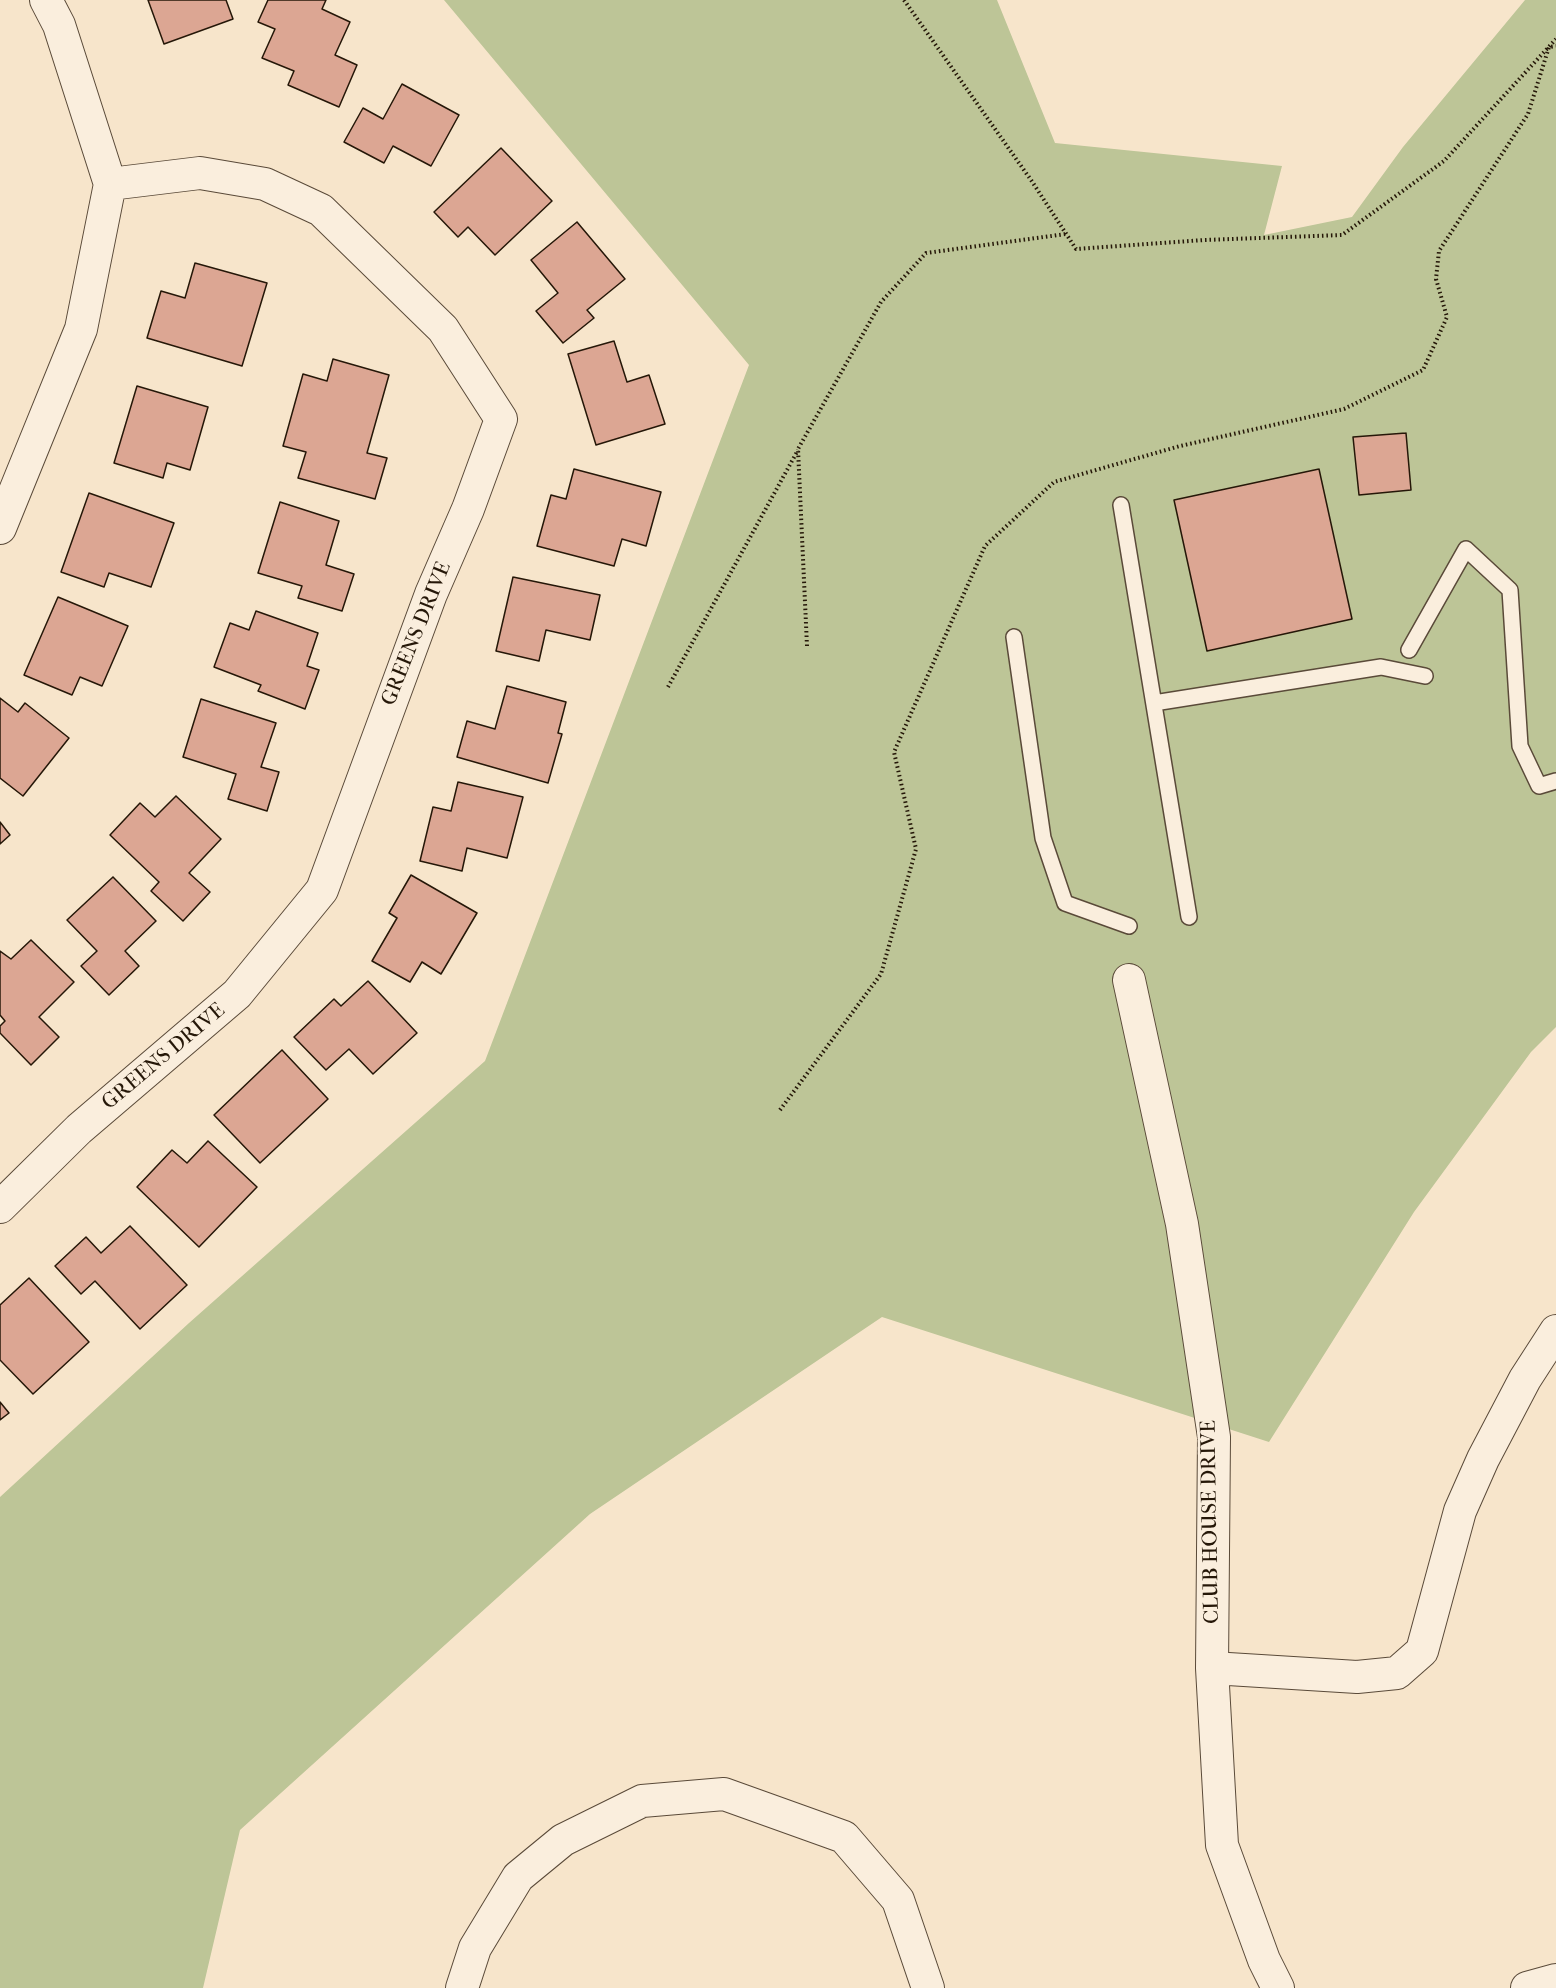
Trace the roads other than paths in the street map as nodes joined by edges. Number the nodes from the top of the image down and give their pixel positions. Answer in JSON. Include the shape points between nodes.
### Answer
{"nodes":[{"id":1,"x":45,"y":0,"type":"edge"},
{"id":2,"x":110,"y":184,"type":"junction"},
{"id":3,"x":1121,"y":505,"type":"dead end"},
{"id":4,"x":0,"y":528,"type":"edge"},
{"id":5,"x":1014,"y":637,"type":"dead end"},
{"id":6,"x":1409,"y":650,"type":"dead end"},
{"id":7,"x":1425,"y":676,"type":"dead end"},
{"id":8,"x":1154,"y":703,"type":"junction"},
{"id":9,"x":1556,"y":780,"type":"edge"},
{"id":10,"x":1189,"y":917,"type":"dead end"},
{"id":11,"x":1129,"y":926,"type":"dead end"},
{"id":12,"x":1129,"y":980,"type":"dead end"},
{"id":13,"x":0,"y":1207,"type":"edge"},
{"id":14,"x":1556,"y":1331,"type":"edge"},
{"id":15,"x":1212,"y":1668,"type":"junction"},
{"id":16,"x":1556,"y":1980,"type":"edge"},
{"id":17,"x":462,"y":1988,"type":"edge"},
{"id":18,"x":928,"y":1988,"type":"edge"},
{"id":19,"x":1278,"y":1988,"type":"edge"},
{"id":20,"x":1527,"y":1988,"type":"edge"}],
"edges":[{"from":1,"to":2,"type":"street","via":[[60,25]]},
{"from":2,"to":4,"type":"street","via":[[81,329]]},
{"from":2,"to":13,"type":"street","name":"GREENS DRIVE","via":[[200,173],[265,184],[321,210],[443,328],[501,419],[422,616],[322,890],[237,994],[79,1129]]},
{"from":3,"to":8,"type":"lane"},
{"from":5,"to":11,"type":"lane","via":[[1044,838],[1065,903]]},
{"from":6,"to":9,"type":"lane","via":[[1466,549],[1510,590],[1520,746],[1539,786]]},
{"from":7,"to":8,"type":"lane","via":[[1382,667]]},
{"from":8,"to":10,"type":"lane"},
{"from":12,"to":15,"type":"street","name":"CLUB HOUSE DRIVE","via":[[1182,1224],[1214,1437]]},
{"from":14,"to":15,"type":"street","via":[[1525,1379],[1460,1512],[1422,1651],[1397,1673],[1357,1677]]},
{"from":15,"to":19,"type":"street","name":"CLUB HOUSE DRIVE","via":[[1222,1845]]},
{"from":16,"to":20,"type":"street"},
{"from":17,"to":18,"type":"street","via":[[475,1948],[518,1877],[563,1840],[642,1801],[724,1794],[844,1837],[898,1900]]}]}
